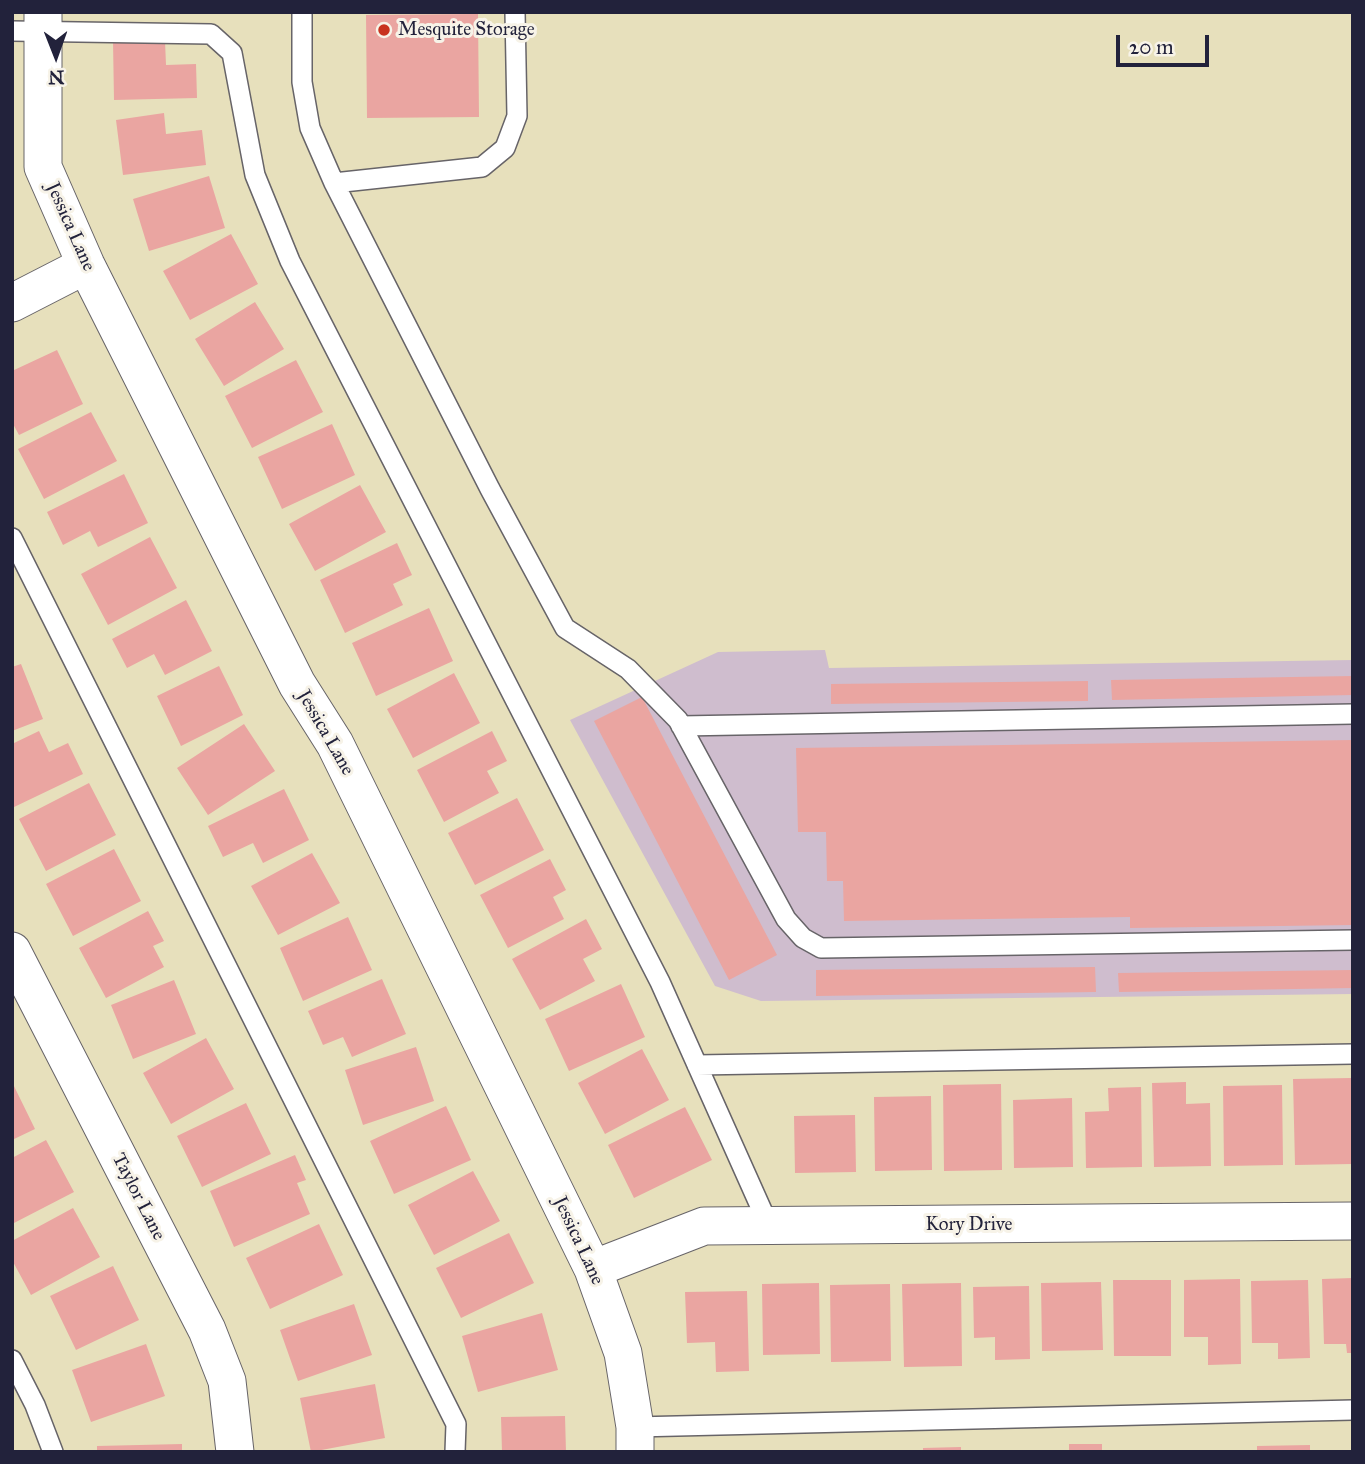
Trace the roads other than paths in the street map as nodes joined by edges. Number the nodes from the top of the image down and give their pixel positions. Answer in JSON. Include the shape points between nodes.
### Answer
{"nodes":[{"id":1,"x":302,"y":12,"type":"edge"},
{"id":2,"x":515,"y":12,"type":"edge"},
{"id":3,"x":33,"y":24,"type":"edge"},
{"id":4,"x":334,"y":183,"type":"junction"},
{"id":5,"x":86,"y":265,"type":"junction"},
{"id":6,"x":12,"y":303,"type":"edge"},
{"id":7,"x":12,"y":538,"type":"edge"},
{"id":8,"x":1353,"y":713,"type":"edge"},
{"id":9,"x":681,"y":726,"type":"junction"},
{"id":10,"x":1353,"y":940,"type":"edge"},
{"id":11,"x":12,"y":951,"type":"edge"},
{"id":12,"x":1353,"y":1054,"type":"edge"},
{"id":13,"x":697,"y":1065,"type":"junction"},
{"id":14,"x":1353,"y":1221,"type":"edge"},
{"id":15,"x":769,"y":1226,"type":"junction"},
{"id":16,"x":593,"y":1269,"type":"junction"},
{"id":17,"x":12,"y":1360,"type":"edge"},
{"id":18,"x":1353,"y":1410,"type":"edge"},
{"id":19,"x":635,"y":1439,"type":"edge"},
{"id":20,"x":53,"y":1452,"type":"edge"},
{"id":21,"x":235,"y":1452,"type":"edge"},
{"id":22,"x":455,"y":1452,"type":"edge"}],
"edges":[{"from":1,"to":4,"type":"lane","via":[[302,82],[310,128]]},
{"from":2,"to":4,"type":"lane","via":[[517,116],[513,134],[494,159],[482,167]]},
{"from":3,"to":5,"type":"street","name":"Jessica Lane","via":[[43,167]]},
{"from":3,"to":13,"type":"lane","via":[[211,34],[232,53],[255,175],[290,261],[660,982]]},
{"from":4,"to":9,"type":"lane","via":[[565,628],[628,669]]},
{"from":5,"to":6,"type":"street"},
{"from":5,"to":16,"type":"street","name":"Jessica Lane","via":[[297,684],[341,756]]},
{"from":7,"to":22,"type":"lane","via":[[456,1424]]},
{"from":8,"to":9,"type":"lane"},
{"from":9,"to":10,"type":"lane","via":[[786,919],[803,938],[821,948]]},
{"from":11,"to":21,"type":"street","name":"Taylor Lane","via":[[206,1330],[227,1381]]},
{"from":12,"to":13,"type":"lane"},
{"from":13,"to":15,"type":"lane"},
{"from":14,"to":15,"type":"street","name":"Kory Drive"},
{"from":15,"to":16,"type":"street","name":"Kory Drive","via":[[704,1226]]},
{"from":16,"to":19,"type":"street","name":"Jessica Lane","via":[[623,1353]]},
{"from":17,"to":20,"type":"lane"},
{"from":18,"to":19,"type":"lane"}]}
